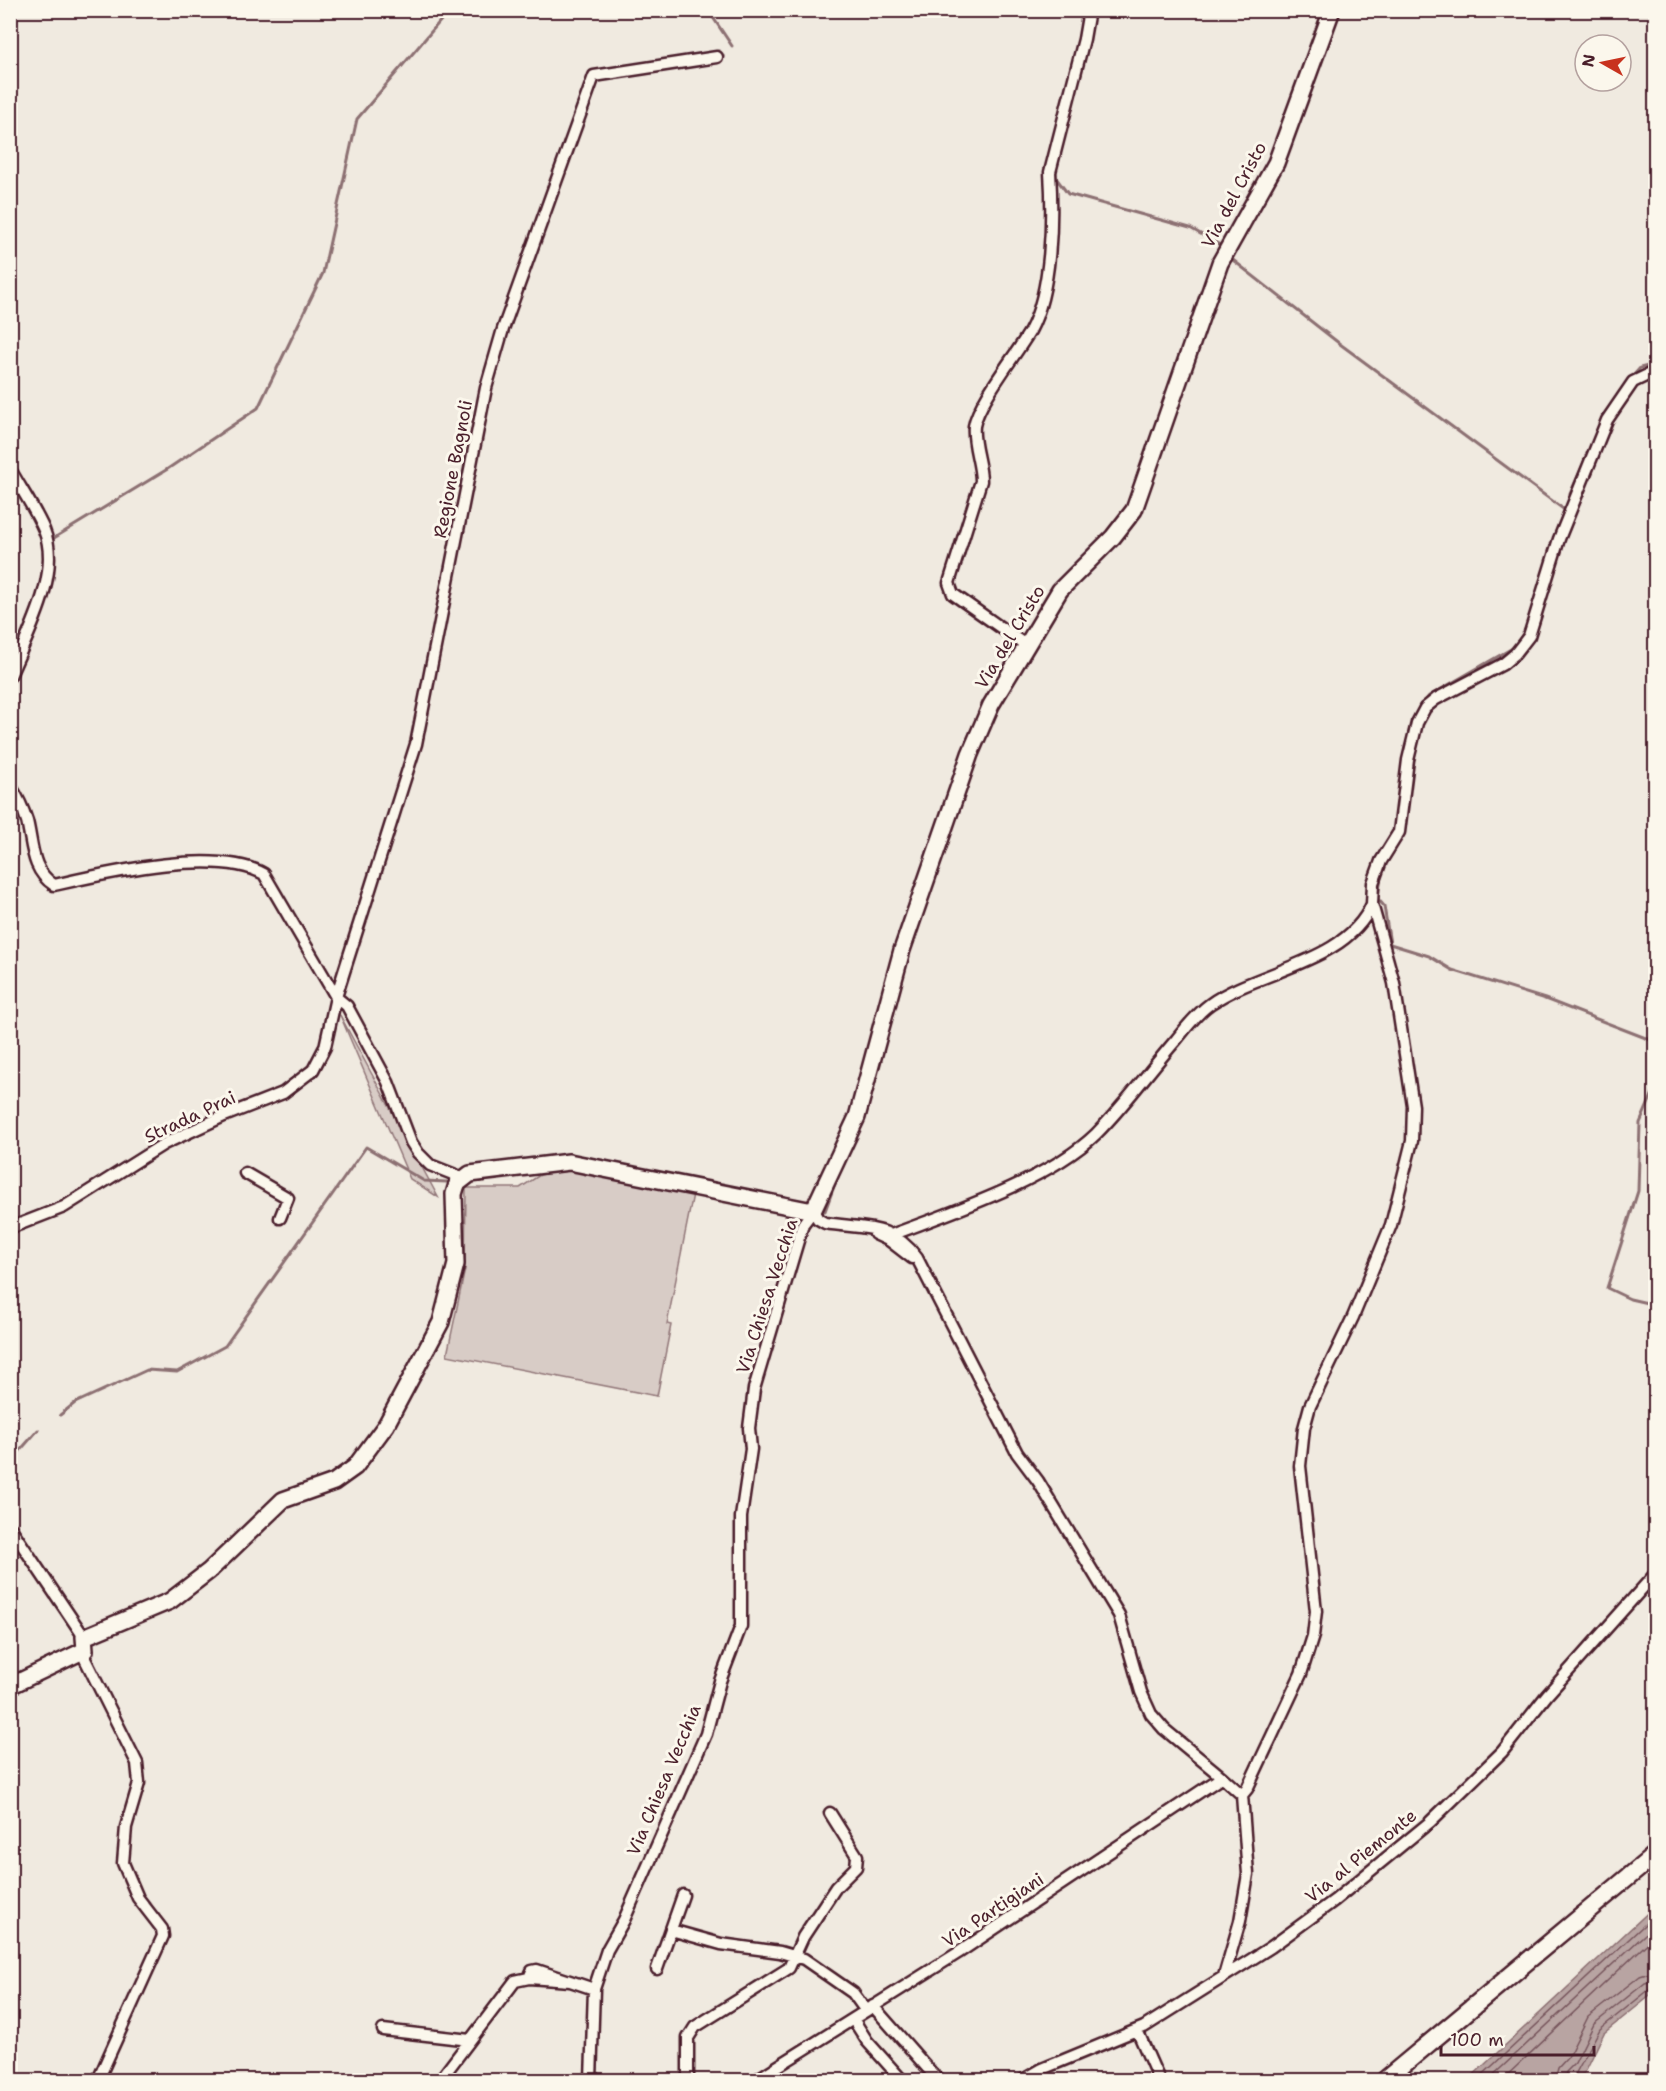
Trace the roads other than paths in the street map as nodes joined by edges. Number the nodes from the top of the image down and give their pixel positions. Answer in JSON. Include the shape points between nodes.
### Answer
{"nodes":[{"id":1,"x":1089,"y":10,"type":"edge"},
{"id":2,"x":1332,"y":10,"type":"edge"},
{"id":3,"x":717,"y":57,"type":"dead end"},
{"id":4,"x":1656,"y":371,"type":"edge"},
{"id":5,"x":10,"y":469,"type":"edge"},
{"id":6,"x":1028,"y":646,"type":"junction"},
{"id":7,"x":10,"y":676,"type":"edge"},
{"id":8,"x":10,"y":785,"type":"edge"},
{"id":9,"x":1372,"y":904,"type":"junction"},
{"id":10,"x":336,"y":996,"type":"junction"},
{"id":11,"x":245,"y":1173,"type":"dead end"},
{"id":12,"x":463,"y":1178,"type":"junction"},
{"id":13,"x":813,"y":1211,"type":"junction"},
{"id":14,"x":280,"y":1218,"type":"dead end"},
{"id":15,"x":10,"y":1228,"type":"edge"},
{"id":16,"x":856,"y":1228,"type":"junction"},
{"id":17,"x":894,"y":1234,"type":"junction"},
{"id":18,"x":922,"y":1269,"type":"junction"},
{"id":19,"x":10,"y":1527,"type":"edge"},
{"id":20,"x":1656,"y":1574,"type":"edge"},
{"id":21,"x":84,"y":1644,"type":"junction"},
{"id":22,"x":10,"y":1686,"type":"edge"},
{"id":23,"x":1222,"y":1777,"type":"junction"},
{"id":24,"x":1242,"y":1795,"type":"junction"},
{"id":25,"x":830,"y":1813,"type":"dead end"},
{"id":26,"x":1656,"y":1854,"type":"edge"},
{"id":27,"x":683,"y":1895,"type":"dead end"},
{"id":28,"x":671,"y":1930,"type":"junction"},
{"id":29,"x":796,"y":1956,"type":"junction"},
{"id":30,"x":657,"y":1969,"type":"dead end"},
{"id":31,"x":1224,"y":1976,"type":"junction"},
{"id":32,"x":594,"y":1989,"type":"junction"},
{"id":33,"x":869,"y":2008,"type":"junction"},
{"id":34,"x":853,"y":2019,"type":"junction"},
{"id":35,"x":383,"y":2030,"type":"dead end"},
{"id":36,"x":1137,"y":2030,"type":"junction"},
{"id":37,"x":470,"y":2040,"type":"junction"},
{"id":38,"x":98,"y":2080,"type":"edge"},
{"id":39,"x":440,"y":2080,"type":"edge"},
{"id":40,"x":591,"y":2080,"type":"edge"},
{"id":41,"x":688,"y":2080,"type":"edge"},
{"id":42,"x":756,"y":2080,"type":"edge"},
{"id":43,"x":902,"y":2080,"type":"edge"},
{"id":44,"x":938,"y":2080,"type":"edge"},
{"id":45,"x":1023,"y":2080,"type":"edge"},
{"id":46,"x":1159,"y":2080,"type":"edge"},
{"id":47,"x":1385,"y":2080,"type":"edge"}],
"edges":[{"from":1,"to":6,"type":"street","via":[[1050,172],[1050,224],[1041,304],[1031,328],[977,414],[974,428],[981,481],[948,583],[952,594]]},
{"from":2,"to":6,"type":"street","name":"Via del Cristo","via":[[1276,163],[1220,263],[1134,510],[1060,590]]},
{"from":3,"to":10,"type":"street","name":"Regione Bagnoli","via":[[594,76],[486,388],[416,744]]},
{"from":4,"to":9,"type":"street","via":[[1633,382],[1607,420],[1559,539],[1529,636],[1503,664],[1436,699],[1425,708],[1417,723],[1399,832],[1381,861],[1373,883]]},
{"from":5,"to":7,"type":"street","via":[[44,531],[50,557],[45,587]]},
{"from":6,"to":13,"type":"street","name":"Via del Cristo","via":[[991,705],[970,754],[902,950],[857,1117]]},
{"from":8,"to":10,"type":"street","via":[[26,818],[35,862],[44,878],[54,885],[139,866],[220,863],[249,865],[264,874]]},
{"from":9,"to":17,"type":"street","via":[[1365,920],[1329,948],[1236,990],[1199,1013],[1096,1134],[1064,1158],[1036,1175]]},
{"from":9,"to":24,"type":"street","via":[[1394,983],[1413,1106],[1412,1141],[1391,1225],[1310,1406],[1304,1428],[1300,1466],[1316,1611],[1313,1636],[1301,1674]]},
{"from":10,"to":12,"type":"street","via":[[347,1006],[388,1082],[418,1153],[430,1165]]},
{"from":10,"to":15,"type":"street","name":"Strada Prai","via":[[325,1047],[313,1070],[283,1093],[164,1144],[64,1207]]},
{"from":11,"to":14,"type":"street","via":[[288,1198]]},
{"from":12,"to":13,"type":"street","via":[[569,1162]]},
{"from":12,"to":21,"type":"street","via":[[454,1194],[456,1264],[441,1322],[386,1425],[362,1459],[334,1482],[283,1500],[209,1571],[170,1600]]},
{"from":13,"to":16,"type":"street","via":[[825,1222]]},
{"from":13,"to":32,"type":"street","name":"Via Chiesa Vecchia","via":[[803,1224],[754,1389],[749,1428],[751,1449],[741,1517],[741,1626],[705,1734],[624,1920],[607,1950]]},
{"from":16,"to":17,"type":"street"},
{"from":16,"to":18,"type":"street","via":[[890,1241]]},
{"from":17,"to":18,"type":"street","via":[[907,1244]]},
{"from":18,"to":23,"type":"street","via":[[1017,1452],[1115,1607],[1151,1714]]},
{"from":19,"to":21,"type":"street"},
{"from":20,"to":31,"type":"street","name":"Via al Piemonte","via":[[1547,1695],[1502,1752],[1431,1822],[1335,1900]]},
{"from":21,"to":22,"type":"street"},
{"from":21,"to":38,"type":"street","via":[[90,1668],[137,1763],[139,1783],[126,1827],[123,1863],[138,1898],[162,1929],[163,1936]]},
{"from":23,"to":24,"type":"street"},
{"from":23,"to":33,"type":"street","name":"Via Partigiani"},
{"from":24,"to":31,"type":"street","via":[[1248,1874]]},
{"from":25,"to":29,"type":"street","via":[[857,1856],[856,1867],[836,1887],[802,1937]]},
{"from":26,"to":47,"type":"main road"},
{"from":27,"to":28,"type":"street"},
{"from":28,"to":29,"type":"street","via":[[721,1944]]},
{"from":28,"to":30,"type":"street"},
{"from":29,"to":33,"type":"street","via":[[811,1962]]},
{"from":29,"to":41,"type":"street","via":[[789,1968],[695,2027],[688,2038]]},
{"from":31,"to":36,"type":"street","name":"Via al Piemonte"},
{"from":32,"to":37,"type":"street","via":[[570,1981],[519,1978]]},
{"from":32,"to":40,"type":"street","name":"Via Chiesa Vecchia"},
{"from":33,"to":34,"type":"street","name":"Via Partigiani"},
{"from":33,"to":44,"type":"street"},
{"from":34,"to":42,"type":"street","name":"Via Partigiani"},
{"from":34,"to":43,"type":"street"},
{"from":35,"to":37,"type":"street"},
{"from":36,"to":45,"type":"street","name":"Via al Piemonte"},
{"from":36,"to":46,"type":"street"},
{"from":37,"to":39,"type":"street"}]}
